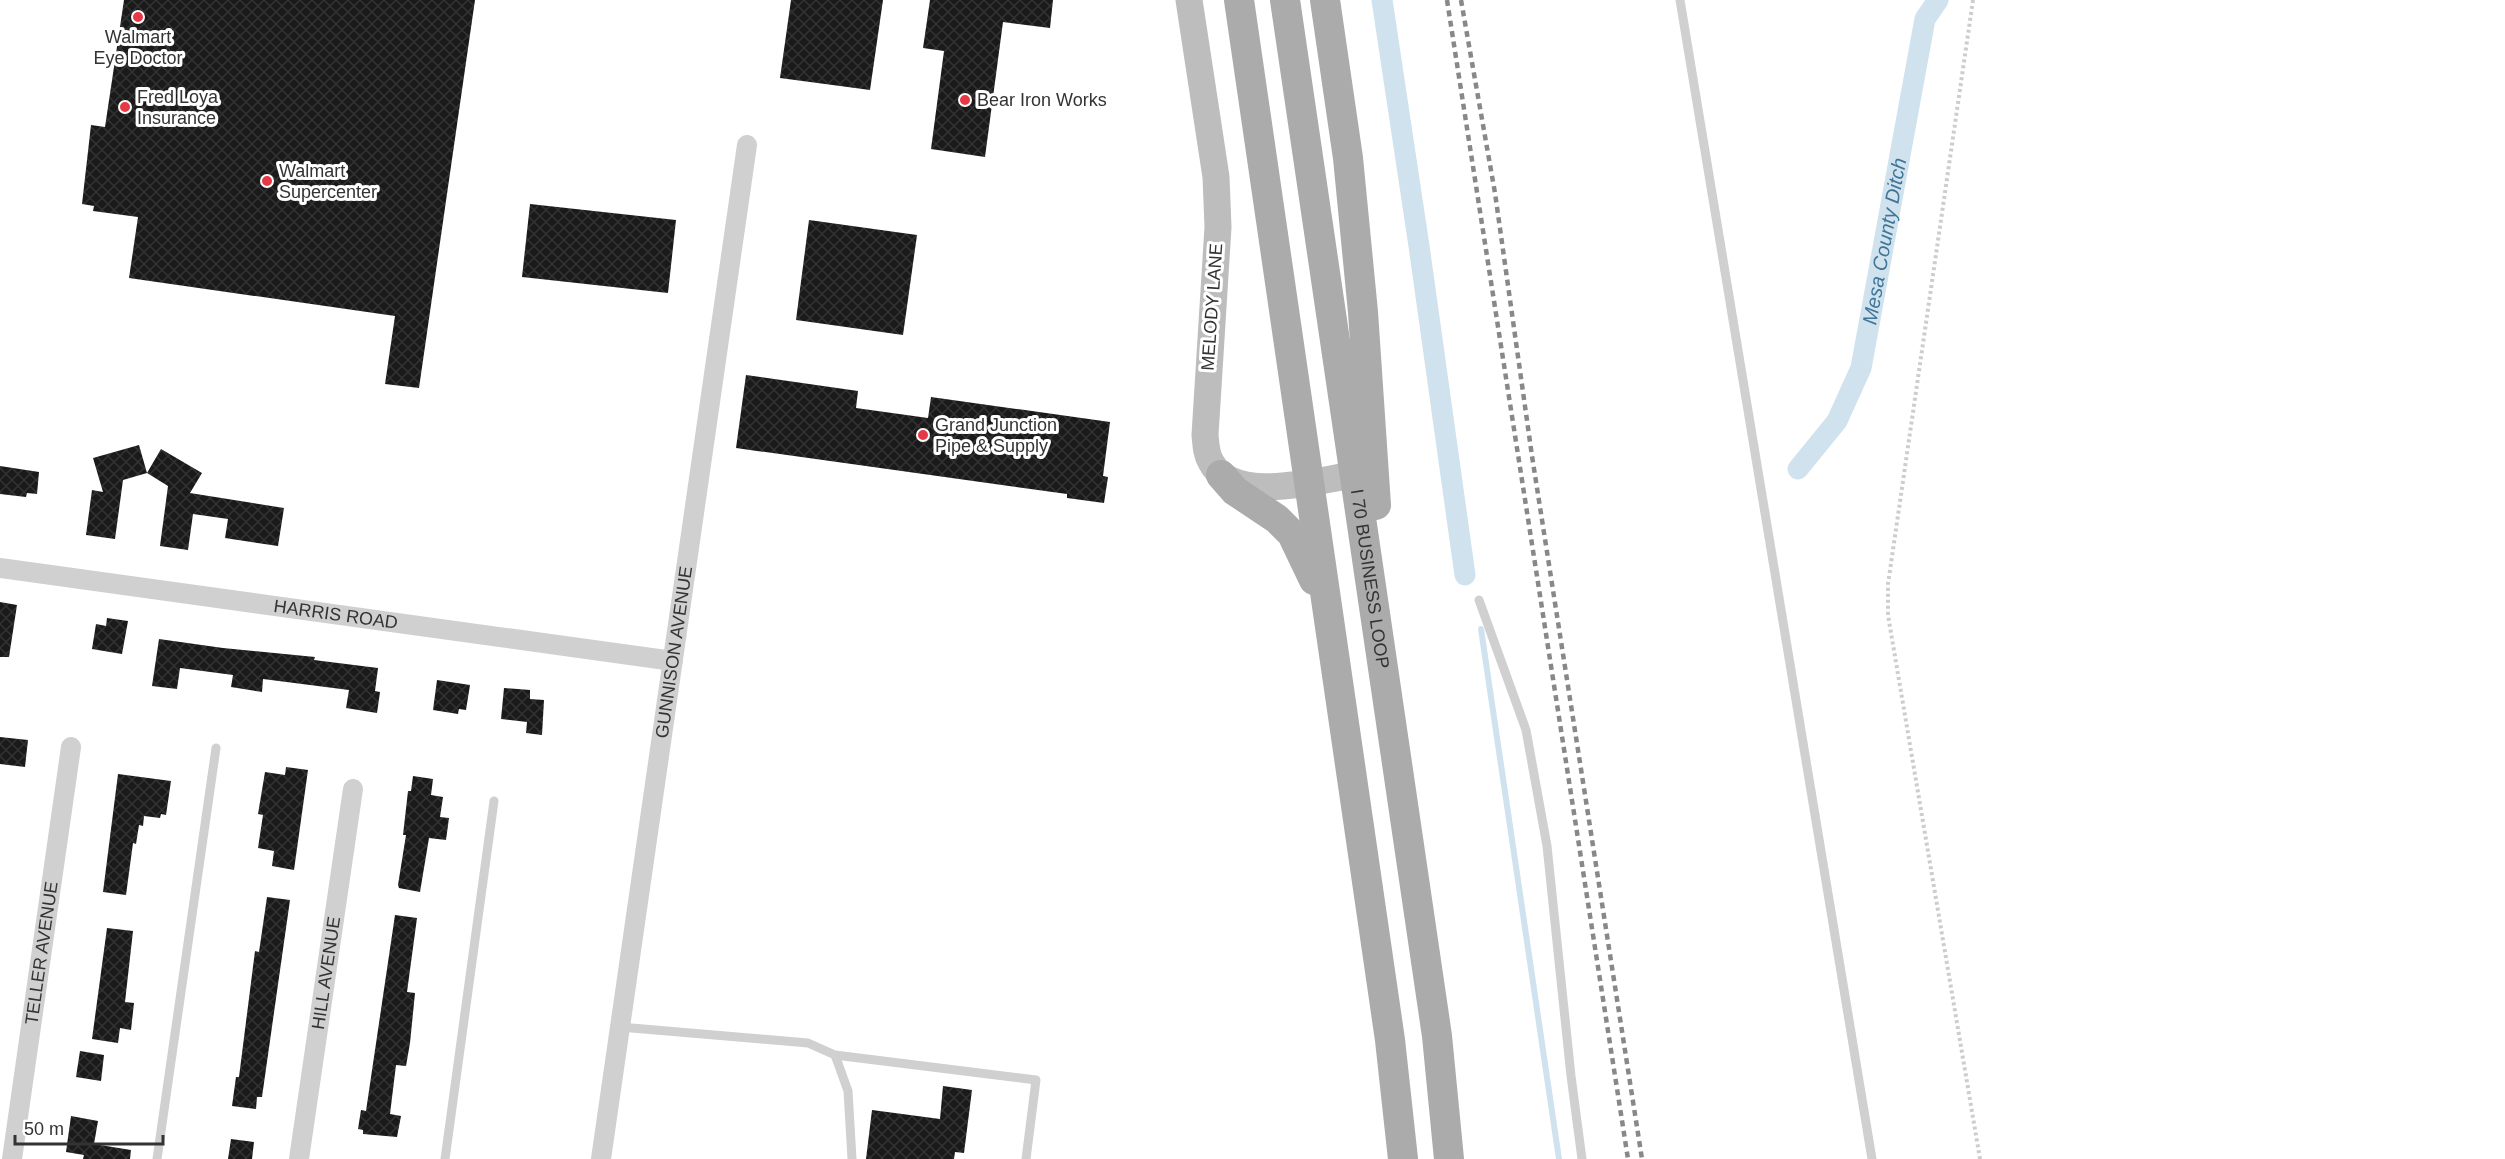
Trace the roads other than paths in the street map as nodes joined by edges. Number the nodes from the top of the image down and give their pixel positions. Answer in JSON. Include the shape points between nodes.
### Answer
{"nodes":[{"id":1,"x":1190,"y":0,"type":"edge"},
{"id":2,"x":1239,"y":0,"type":"edge"},
{"id":3,"x":1285,"y":0,"type":"edge"},
{"id":4,"x":1325,"y":0,"type":"edge"},
{"id":5,"x":1680,"y":0,"type":"edge"},
{"id":6,"x":747,"y":145,"type":"dead end"},
{"id":7,"x":1221,"y":475,"type":"junction"},
{"id":8,"x":1354,"y":475,"type":"junction"},
{"id":9,"x":1309,"y":482,"type":"junction"},
{"id":10,"x":0,"y":568,"type":"edge"},
{"id":11,"x":1479,"y":600,"type":"dead end"},
{"id":12,"x":1333,"y":640,"type":"junction"},
{"id":13,"x":672,"y":662,"type":"junction"},
{"id":14,"x":1384,"y":673,"type":"junction"},
{"id":15,"x":72,"y":747,"type":"dead end"},
{"id":16,"x":216,"y":748,"type":"dead end"},
{"id":17,"x":353,"y":789,"type":"dead end"},
{"id":18,"x":494,"y":801,"type":"dead end"},
{"id":19,"x":620,"y":1027,"type":"junction"},
{"id":20,"x":835,"y":1055,"type":"junction"},
{"id":21,"x":12,"y":1159,"type":"edge"},
{"id":22,"x":157,"y":1159,"type":"edge"},
{"id":23,"x":299,"y":1159,"type":"edge"},
{"id":24,"x":445,"y":1159,"type":"edge"},
{"id":25,"x":601,"y":1159,"type":"edge"},
{"id":26,"x":852,"y":1159,"type":"edge"},
{"id":27,"x":1026,"y":1159,"type":"edge"},
{"id":28,"x":1403,"y":1159,"type":"edge"},
{"id":29,"x":1449,"y":1159,"type":"edge"},
{"id":30,"x":1582,"y":1159,"type":"edge"},
{"id":31,"x":1872,"y":1159,"type":"edge"}],
"edges":[{"from":1,"to":7,"type":"street","name":"MELODY LANE","via":[[1216,177],[1218,227],[1205,435],[1211,463]]},
{"from":2,"to":9,"type":"main road"},
{"from":3,"to":8,"type":"main road","name":"I 70 BUSINESS LOOP"},
{"from":4,"to":14,"type":"main road","via":[[1348,158],[1363,312]]},
{"from":5,"to":31,"type":"lane"},
{"from":6,"to":13,"type":"street","name":"GUNNISON AVENUE"},
{"from":7,"to":9,"type":"street","via":[[1253,487]]},
{"from":7,"to":12,"type":"main road","via":[[1241,496],[1277,519],[1292,534],[1310,570]]},
{"from":8,"to":9,"type":"street"},
{"from":8,"to":14,"type":"main road","name":"I 70 BUSINESS LOOP"},
{"from":9,"to":12,"type":"main road"},
{"from":10,"to":13,"type":"street","name":"HARRIS ROAD"},
{"from":11,"to":30,"type":"lane","via":[[1526,730],[1547,846]]},
{"from":12,"to":28,"type":"main road","via":[[1390,1040]]},
{"from":13,"to":19,"type":"street","name":"GUNNISON AVENUE"},
{"from":14,"to":29,"type":"main road","name":"I 70 BUSINESS LOOP","via":[[1437,1036]]},
{"from":15,"to":21,"type":"street","name":"TELLER AVENUE"},
{"from":16,"to":22,"type":"lane"},
{"from":17,"to":23,"type":"street","name":"HILL AVENUE"},
{"from":18,"to":24,"type":"lane"},
{"from":19,"to":20,"type":"lane","via":[[808,1042]]},
{"from":19,"to":25,"type":"street","name":"GUNNISON AVENUE"},
{"from":20,"to":26,"type":"lane","via":[[848,1091]]},
{"from":20,"to":27,"type":"lane","via":[[1036,1080]]}]}
